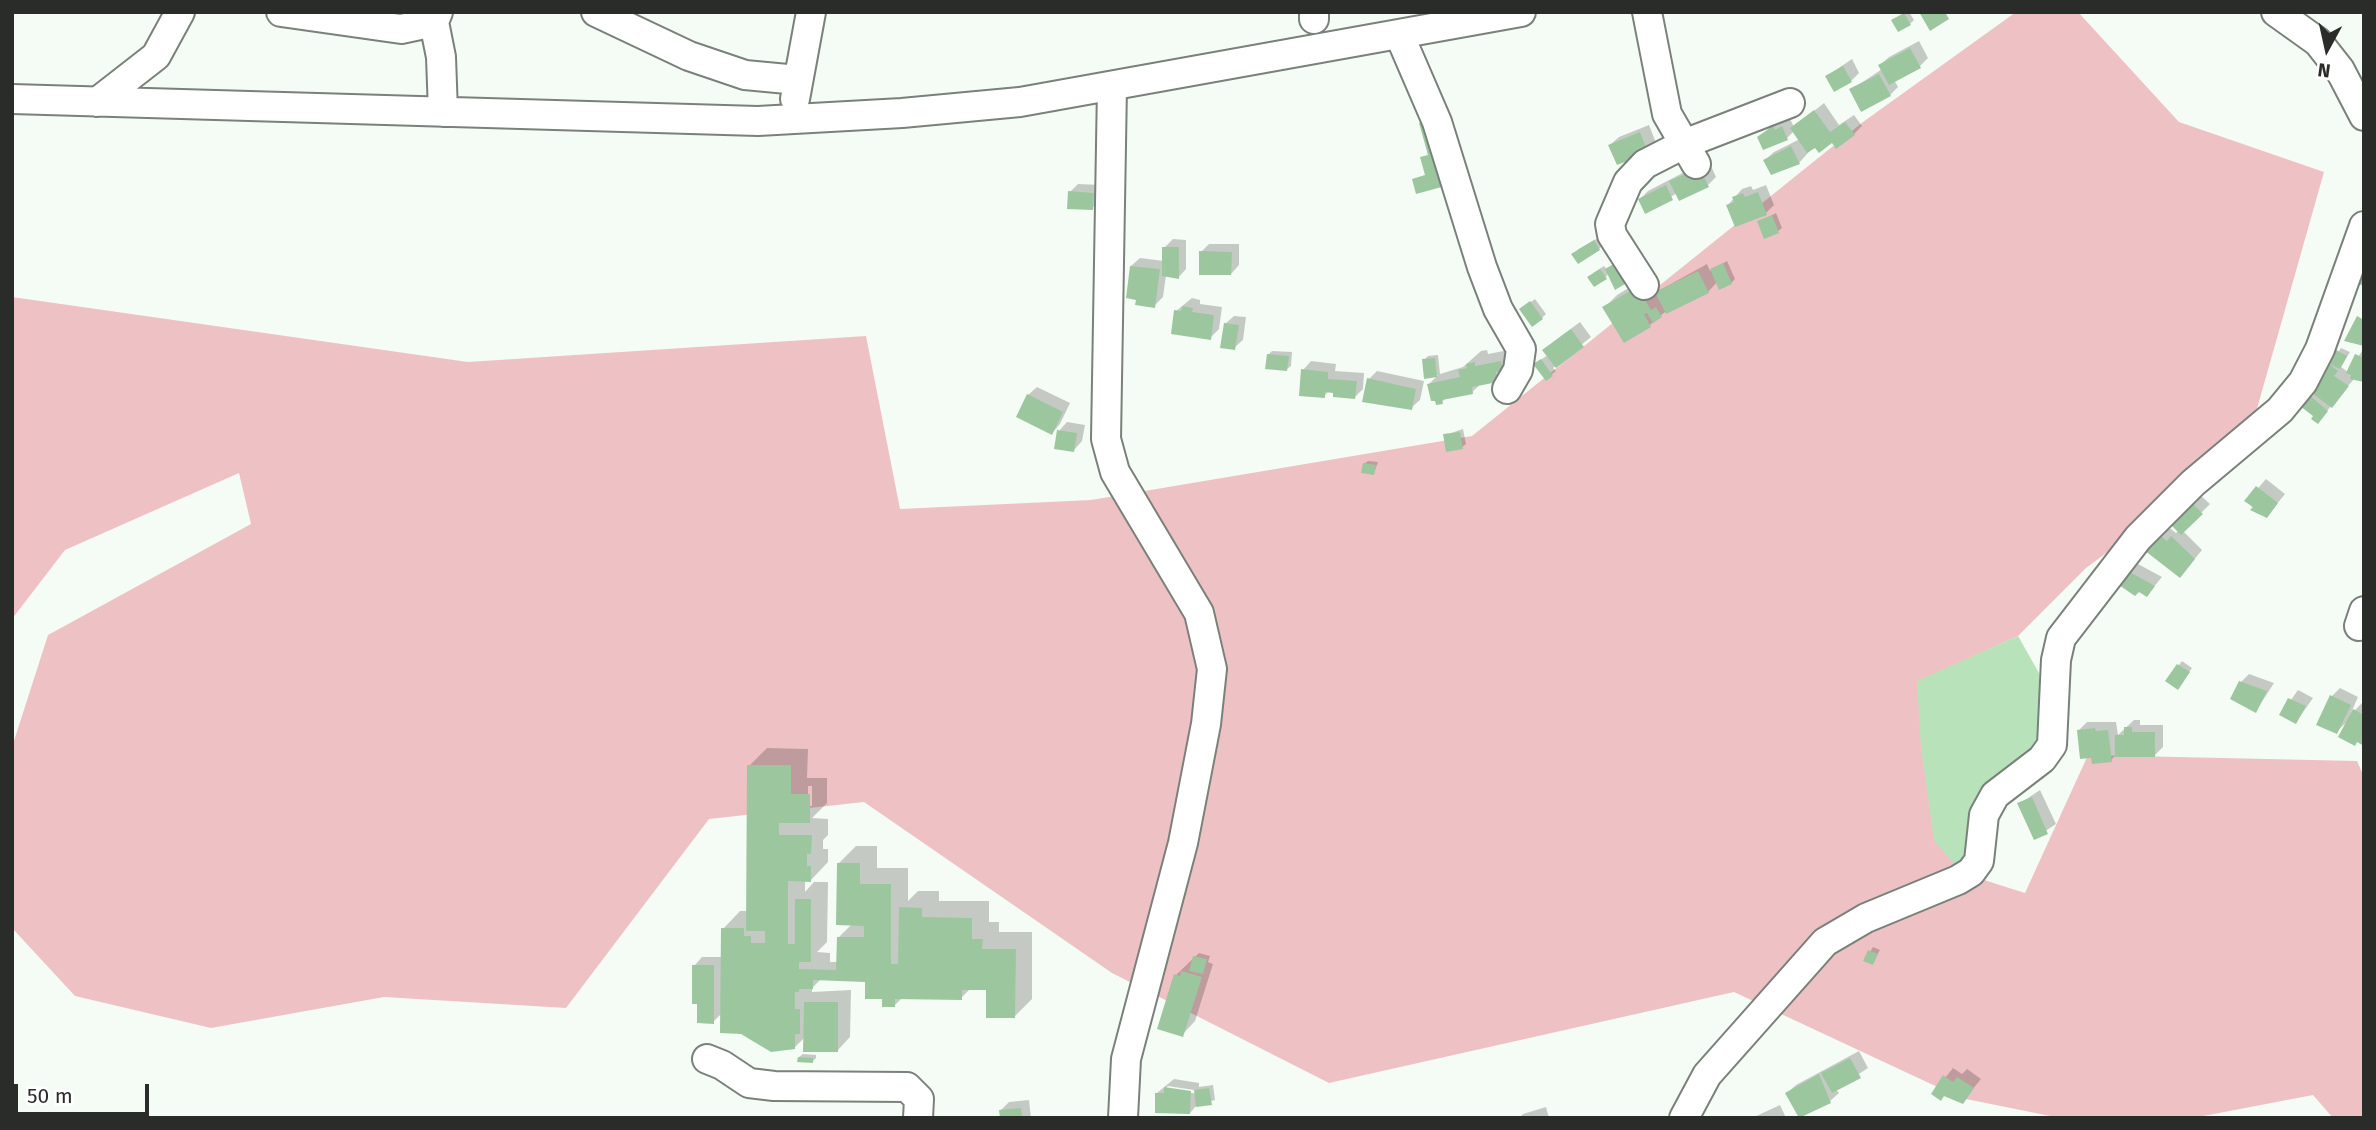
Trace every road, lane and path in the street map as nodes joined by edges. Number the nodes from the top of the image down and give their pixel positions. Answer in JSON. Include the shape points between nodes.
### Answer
{"nodes":[{"id":1,"x":180,"y":12,"type":"edge"},
{"id":2,"x":281,"y":12,"type":"edge"},
{"id":3,"x":596,"y":12,"type":"edge"},
{"id":4,"x":811,"y":12,"type":"edge"},
{"id":5,"x":1521,"y":12,"type":"edge"},
{"id":6,"x":1647,"y":12,"type":"edge"},
{"id":7,"x":2276,"y":12,"type":"edge"},
{"id":8,"x":436,"y":17,"type":"edge"},
{"id":9,"x":1399,"y":34,"type":"junction"},
{"id":10,"x":799,"y":80,"type":"junction"},
{"id":11,"x":1112,"y":86,"type":"junction"},
{"id":12,"x":12,"y":99,"type":"edge"},
{"id":13,"x":97,"y":102,"type":"junction"},
{"id":14,"x":1790,"y":103,"type":"dead end"},
{"id":15,"x":443,"y":112,"type":"junction"},
{"id":16,"x":2364,"y":116,"type":"edge"},
{"id":17,"x":792,"y":119,"type":"junction"},
{"id":18,"x":1690,"y":154,"type":"junction"},
{"id":19,"x":2364,"y":226,"type":"edge"},
{"id":20,"x":1644,"y":285,"type":"dead end"},
{"id":21,"x":1507,"y":389,"type":"dead end"},
{"id":22,"x":707,"y":1059,"type":"dead end"},
{"id":23,"x":918,"y":1118,"type":"edge"},
{"id":24,"x":1123,"y":1118,"type":"edge"},
{"id":25,"x":1684,"y":1118,"type":"edge"}],
"edges":[{"from":1,"to":13,"type":"street","via":[[156,56]]},
{"from":2,"to":8,"type":"street","via":[[401,29]]},
{"from":3,"to":10,"type":"street","via":[[689,56],[745,75]]},
{"from":4,"to":10,"type":"street"},
{"from":5,"to":9,"type":"street"},
{"from":6,"to":18,"type":"street","via":[[1667,114]]},
{"from":7,"to":16,"type":"street","via":[[2318,41],[2340,70]]},
{"from":8,"to":15,"type":"street"},
{"from":9,"to":11,"type":"street"},
{"from":9,"to":21,"type":"street","via":[[1437,122],[1498,309],[1521,349],[1518,370]]},
{"from":10,"to":17,"type":"street"},
{"from":11,"to":17,"type":"street","via":[[1020,102]]},
{"from":11,"to":24,"type":"street","via":[[1106,439],[1115,472],[1199,613],[1212,670],[1183,843],[1126,1059]]},
{"from":12,"to":13,"type":"street"},
{"from":13,"to":15,"type":"street"},
{"from":14,"to":18,"type":"street"},
{"from":15,"to":17,"type":"street"},
{"from":18,"to":20,"type":"street","via":[[1646,164],[1628,182],[1616,205],[1612,235]]},
{"from":19,"to":25,"type":"street","via":[[2303,382],[2280,410],[2193,483],[2138,538],[2061,638],[2052,745],[2042,759],[1995,795],[1984,815],[1979,861],[1971,872],[1866,918],[1825,942],[1707,1075]]},
{"from":22,"to":23,"type":"street","via":[[749,1083],[907,1087],[919,1099]]}]}
